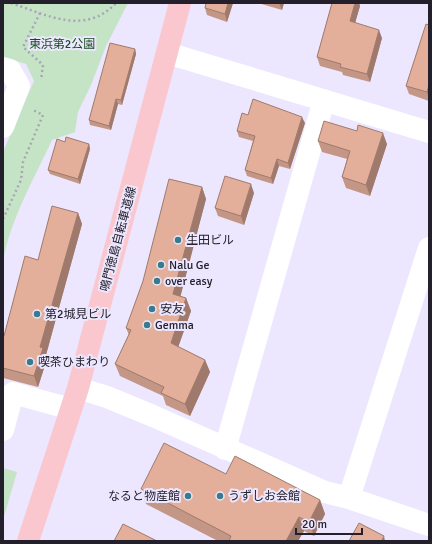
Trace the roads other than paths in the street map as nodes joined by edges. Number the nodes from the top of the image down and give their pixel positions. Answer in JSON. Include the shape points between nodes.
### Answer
{"nodes":[{"id":1,"x":180,"y":3,"type":"edge"},
{"id":2,"x":167,"y":53,"type":"junction"},
{"id":3,"x":3,"y":68,"type":"edge"},
{"id":4,"x":324,"y":100,"type":"junction"},
{"id":5,"x":3,"y":127,"type":"edge"},
{"id":6,"x":429,"y":132,"type":"edge"},
{"id":7,"x":429,"y":248,"type":"edge"},
{"id":8,"x":78,"y":388,"type":"junction"},
{"id":9,"x":71,"y":409,"type":"junction"},
{"id":10,"x":3,"y":430,"type":"edge"},
{"id":11,"x":225,"y":448,"type":"junction"},
{"id":12,"x":349,"y":498,"type":"junction"},
{"id":13,"x":429,"y":525,"type":"edge"},
{"id":14,"x":28,"y":541,"type":"edge"}],
"edges":[{"from":1,"to":2,"type":"main road","name":"鳴門徳島自転車道線"},
{"from":2,"to":4,"type":"street"},
{"from":2,"to":8,"type":"main road","name":"鳴門徳島自転車道線"},
{"from":3,"to":5,"type":"street","via":[[10,70],[19,86]]},
{"from":4,"to":6,"type":"street"},
{"from":4,"to":11,"type":"street"},
{"from":7,"to":12,"type":"street"},
{"from":8,"to":9,"type":"main road","name":"鳴門徳島自転車道線"},
{"from":8,"to":11,"type":"street","via":[[107,397]]},
{"from":9,"to":10,"type":"street","via":[[13,393]]},
{"from":9,"to":14,"type":"main road","name":"鳴門徳島自転車道線"},
{"from":11,"to":12,"type":"street","via":[[325,492]]},
{"from":12,"to":13,"type":"street"}]}
